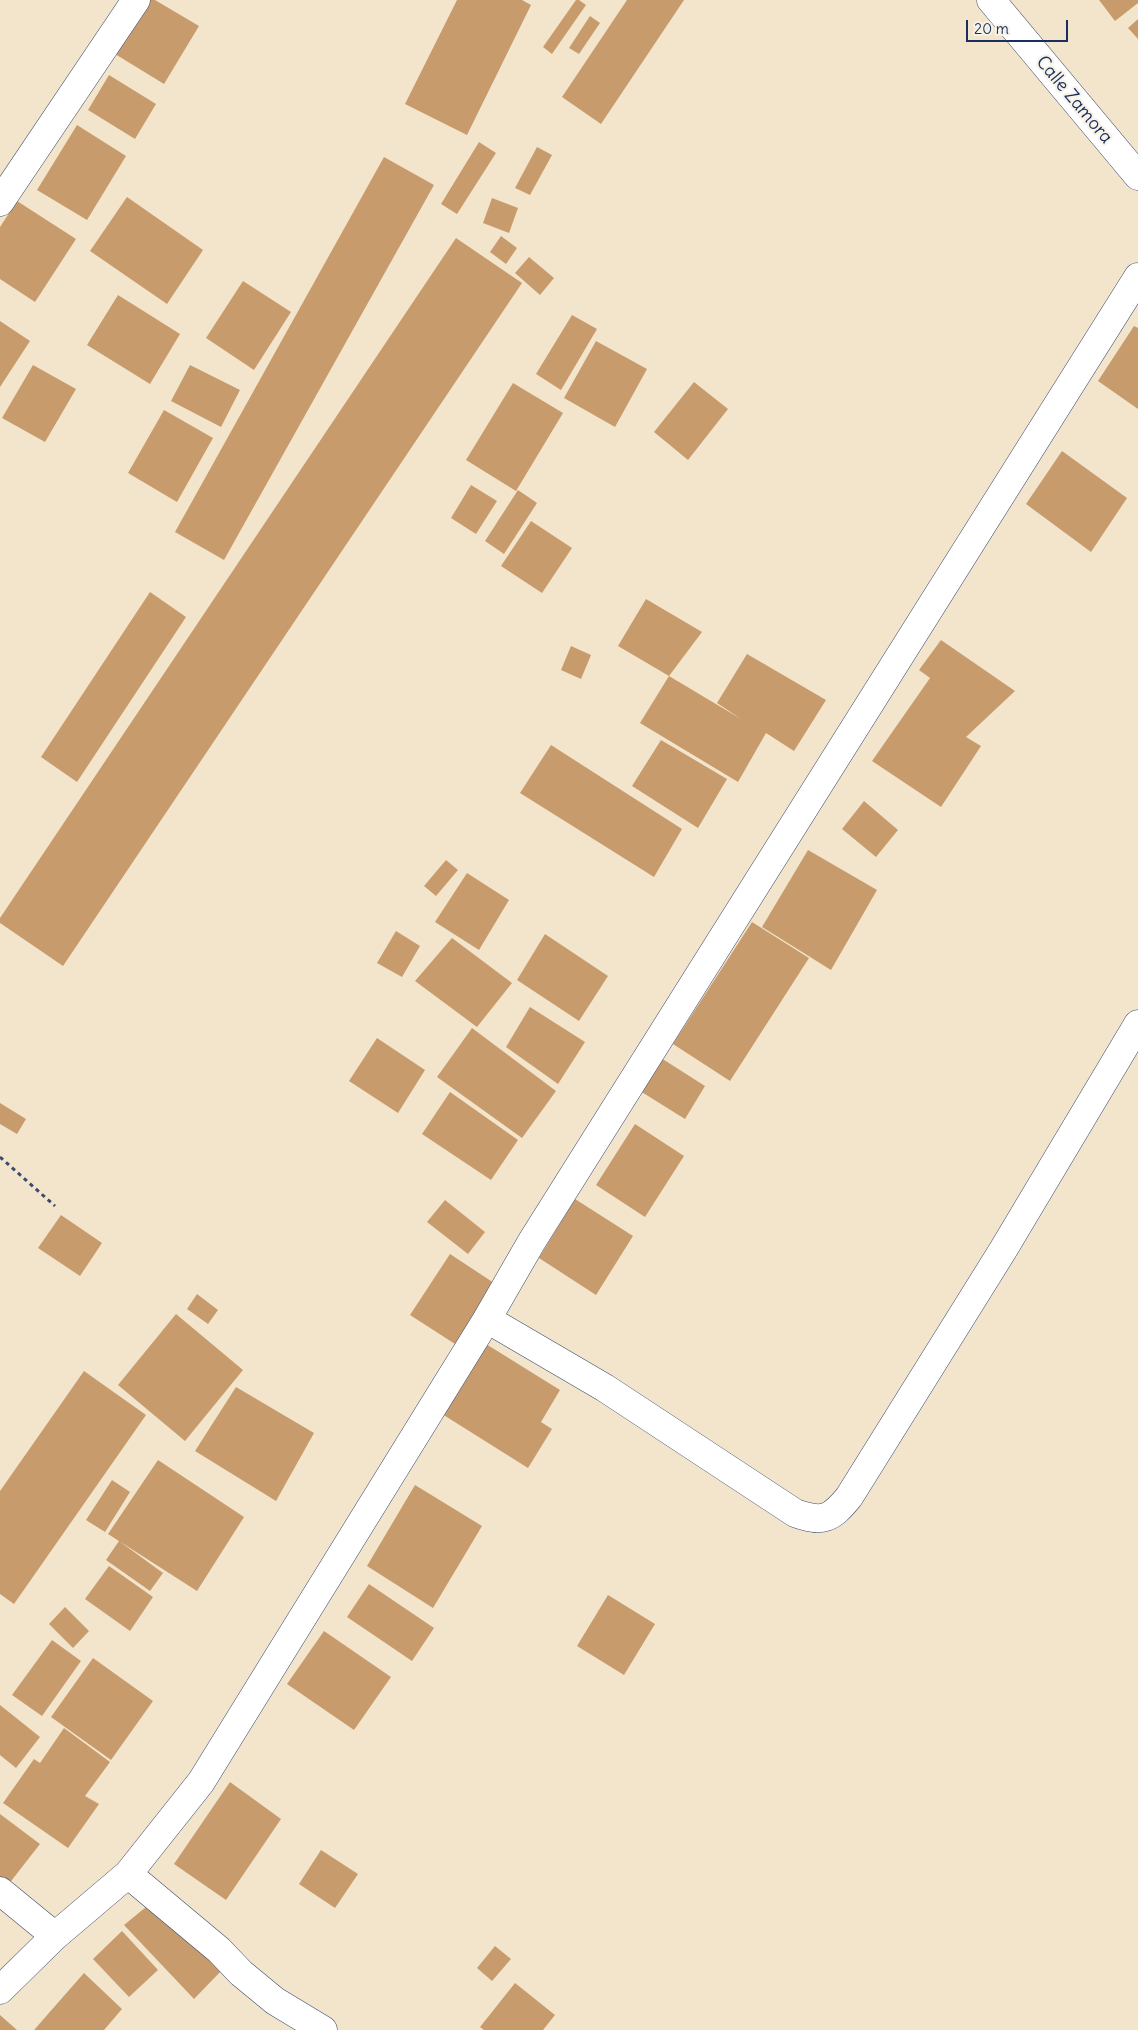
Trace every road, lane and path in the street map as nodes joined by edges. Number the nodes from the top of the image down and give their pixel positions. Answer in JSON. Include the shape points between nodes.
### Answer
{"nodes":[{"id":1,"x":136,"y":0,"type":"edge"},
{"id":2,"x":991,"y":0,"type":"edge"},
{"id":3,"x":1138,"y":176,"type":"edge"},
{"id":4,"x":0,"y":202,"type":"edge"},
{"id":5,"x":1138,"y":277,"type":"edge"},
{"id":6,"x":1138,"y":1024,"type":"edge"},
{"id":7,"x":0,"y":1157,"type":"edge"},
{"id":8,"x":55,"y":1206,"type":"dead end"},
{"id":9,"x":487,"y":1319,"type":"junction"},
{"id":10,"x":128,"y":1874,"type":"junction"},
{"id":11,"x":0,"y":1891,"type":"edge"},
{"id":12,"x":55,"y":1936,"type":"junction"},
{"id":13,"x":0,"y":1990,"type":"edge"},
{"id":14,"x":323,"y":2030,"type":"edge"}],
"edges":[{"from":1,"to":4,"type":"street"},
{"from":2,"to":3,"type":"street","name":"Calle Zamora"},
{"from":5,"to":9,"type":"street","via":[[532,1241]]},
{"from":6,"to":9,"type":"street","via":[[1003,1250],[849,1497],[835,1513],[812,1519],[795,1513],[605,1388]]},
{"from":7,"to":8,"type":"path"},
{"from":9,"to":10,"type":"street","via":[[201,1782]]},
{"from":10,"to":12,"type":"street"},
{"from":10,"to":14,"type":"street","via":[[275,2001]]},
{"from":11,"to":12,"type":"street"},
{"from":12,"to":13,"type":"street"}]}
